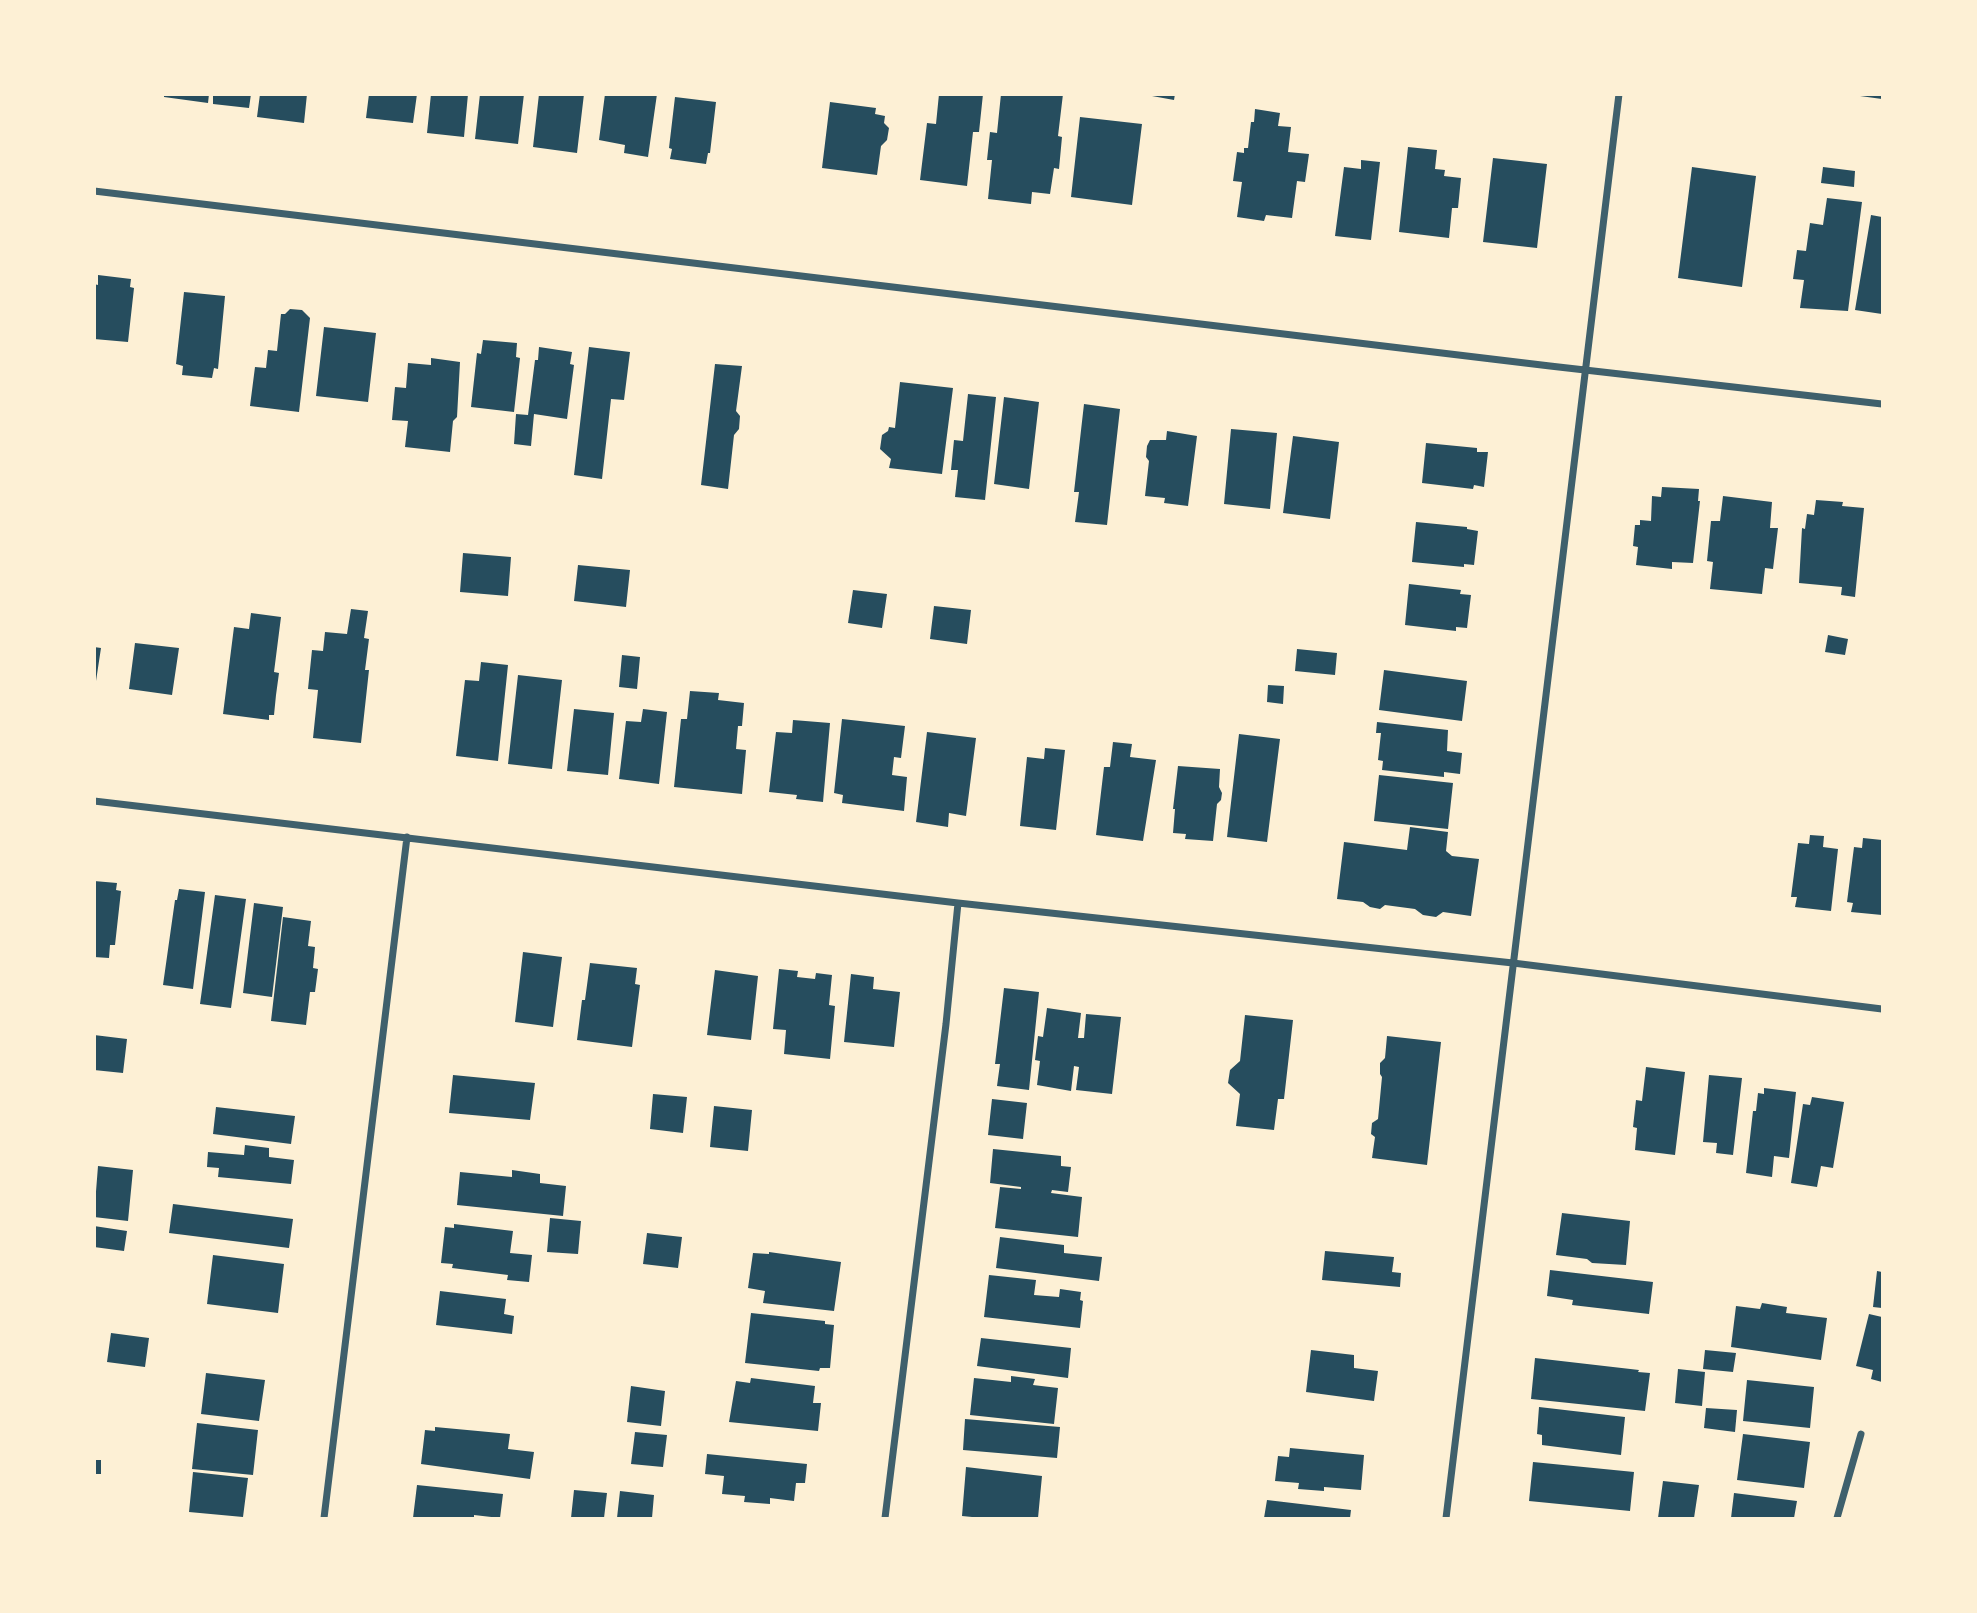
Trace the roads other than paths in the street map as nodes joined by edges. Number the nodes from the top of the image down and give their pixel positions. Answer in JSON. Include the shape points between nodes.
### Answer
{"nodes":[{"id":1,"x":1619,"y":94,"type":"edge"},
{"id":2,"x":94,"y":191,"type":"edge"},
{"id":3,"x":1585,"y":371,"type":"junction"},
{"id":4,"x":1882,"y":404,"type":"edge"},
{"id":5,"x":94,"y":801,"type":"edge"},
{"id":6,"x":407,"y":837,"type":"junction"},
{"id":7,"x":958,"y":903,"type":"junction"},
{"id":8,"x":1513,"y":962,"type":"junction"},
{"id":9,"x":1882,"y":1009,"type":"edge"},
{"id":10,"x":1861,"y":1434,"type":"dead end"},
{"id":11,"x":324,"y":1518,"type":"edge"},
{"id":12,"x":885,"y":1518,"type":"edge"},
{"id":13,"x":1447,"y":1518,"type":"edge"},
{"id":14,"x":1837,"y":1518,"type":"edge"}],
"edges":[{"from":1,"to":3,"type":"street"},
{"from":2,"to":3,"type":"street"},
{"from":3,"to":4,"type":"street"},
{"from":3,"to":8,"type":"street"},
{"from":5,"to":6,"type":"street"},
{"from":6,"to":7,"type":"street"},
{"from":6,"to":11,"type":"street"},
{"from":7,"to":8,"type":"street"},
{"from":7,"to":12,"type":"street"},
{"from":8,"to":9,"type":"street"},
{"from":8,"to":13,"type":"street"},
{"from":10,"to":14,"type":"street"}]}
